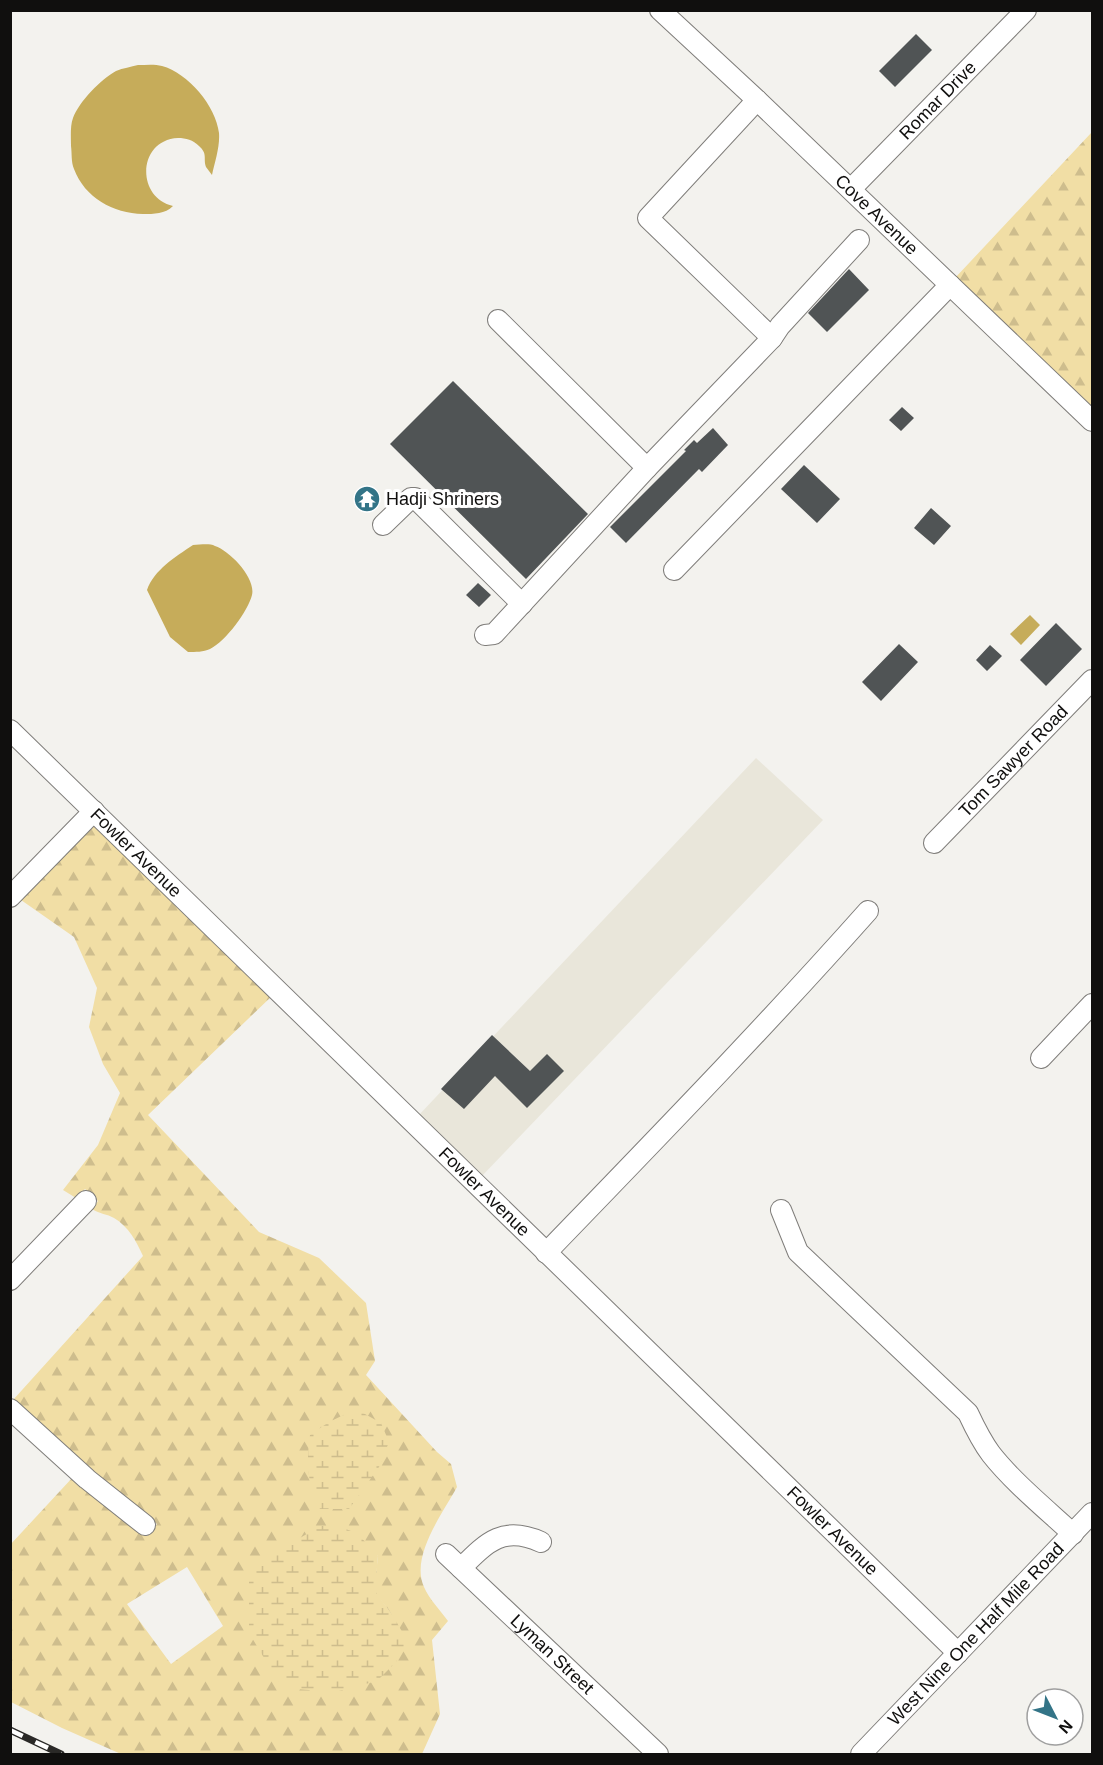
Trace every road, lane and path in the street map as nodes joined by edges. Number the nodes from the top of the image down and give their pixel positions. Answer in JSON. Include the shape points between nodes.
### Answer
{"nodes":[{"id":1,"x":660,"y":10,"type":"edge"},
{"id":2,"x":1026,"y":10,"type":"edge"},
{"id":3,"x":757,"y":100,"type":"junction"},
{"id":4,"x":851,"y":189,"type":"junction"},
{"id":5,"x":860,"y":240,"type":"dead end"},
{"id":6,"x":950,"y":285,"type":"junction"},
{"id":7,"x":498,"y":320,"type":"dead end"},
{"id":8,"x":772,"y":338,"type":"junction"},
{"id":9,"x":1092,"y":421,"type":"edge"},
{"id":10,"x":647,"y":468,"type":"junction"},
{"id":11,"x":383,"y":525,"type":"dead end"},
{"id":12,"x":674,"y":570,"type":"dead end"},
{"id":13,"x":522,"y":604,"type":"junction"},
{"id":14,"x":484,"y":634,"type":"dead end"},
{"id":15,"x":1092,"y":680,"type":"edge"},
{"id":16,"x":10,"y":730,"type":"edge"},
{"id":17,"x":94,"y":811,"type":"junction"},
{"id":18,"x":934,"y":843,"type":"dead end"},
{"id":19,"x":10,"y":897,"type":"edge"},
{"id":20,"x":868,"y":911,"type":"dead end"},
{"id":21,"x":1092,"y":1004,"type":"edge"},
{"id":22,"x":1041,"y":1058,"type":"dead end"},
{"id":23,"x":86,"y":1201,"type":"dead end"},
{"id":24,"x":781,"y":1210,"type":"dead end"},
{"id":25,"x":546,"y":1253,"type":"junction"},
{"id":26,"x":10,"y":1280,"type":"edge"},
{"id":27,"x":10,"y":1409,"type":"edge"},
{"id":28,"x":1092,"y":1513,"type":"edge"},
{"id":29,"x":145,"y":1525,"type":"dead end"},
{"id":30,"x":1073,"y":1534,"type":"junction"},
{"id":31,"x":541,"y":1542,"type":"dead end"},
{"id":32,"x":446,"y":1554,"type":"dead end"},
{"id":33,"x":461,"y":1568,"type":"junction"},
{"id":34,"x":958,"y":1653,"type":"junction"},
{"id":35,"x":658,"y":1755,"type":"edge"},
{"id":36,"x":861,"y":1755,"type":"edge"}],
"edges":[{"from":1,"to":3,"type":"street","name":"Cove Avenue"},
{"from":2,"to":4,"type":"street","name":"Romar Drive"},
{"from":3,"to":4,"type":"street","name":"Cove Avenue"},
{"from":3,"to":8,"type":"street","via":[[648,218]]},
{"from":4,"to":6,"type":"street","name":"Cove Avenue"},
{"from":5,"to":8,"type":"street"},
{"from":6,"to":9,"type":"street","name":"Cove Avenue"},
{"from":6,"to":12,"type":"street"},
{"from":7,"to":10,"type":"street"},
{"from":8,"to":10,"type":"street"},
{"from":10,"to":13,"type":"street"},
{"from":11,"to":13,"type":"street","via":[[415,498]]},
{"from":13,"to":14,"type":"street","via":[[494,634]]},
{"from":15,"to":18,"type":"street","name":"Tom Sawyer Road"},
{"from":16,"to":17,"type":"street","name":"Fowler Avenue"},
{"from":17,"to":19,"type":"street"},
{"from":17,"to":25,"type":"street","name":"Fowler Avenue"},
{"from":20,"to":25,"type":"street","via":[[708,1086]]},
{"from":21,"to":22,"type":"street"},
{"from":23,"to":26,"type":"street"},
{"from":24,"to":30,"type":"street","via":[[798,1252],[968,1413],[1004,1469]]},
{"from":25,"to":34,"type":"street","name":"Fowler Avenue"},
{"from":27,"to":29,"type":"street"},
{"from":28,"to":30,"type":"street","name":"West Nine One Half Mile Road"},
{"from":30,"to":34,"type":"street","name":"West Nine One Half Mile Road"},
{"from":31,"to":33,"type":"street","via":[[524,1535],[502,1536],[479,1550]]},
{"from":32,"to":33,"type":"street","name":"Lyman Street"},
{"from":33,"to":35,"type":"street","name":"Lyman Street"},
{"from":34,"to":36,"type":"street","name":"West Nine One Half Mile Road"}]}
